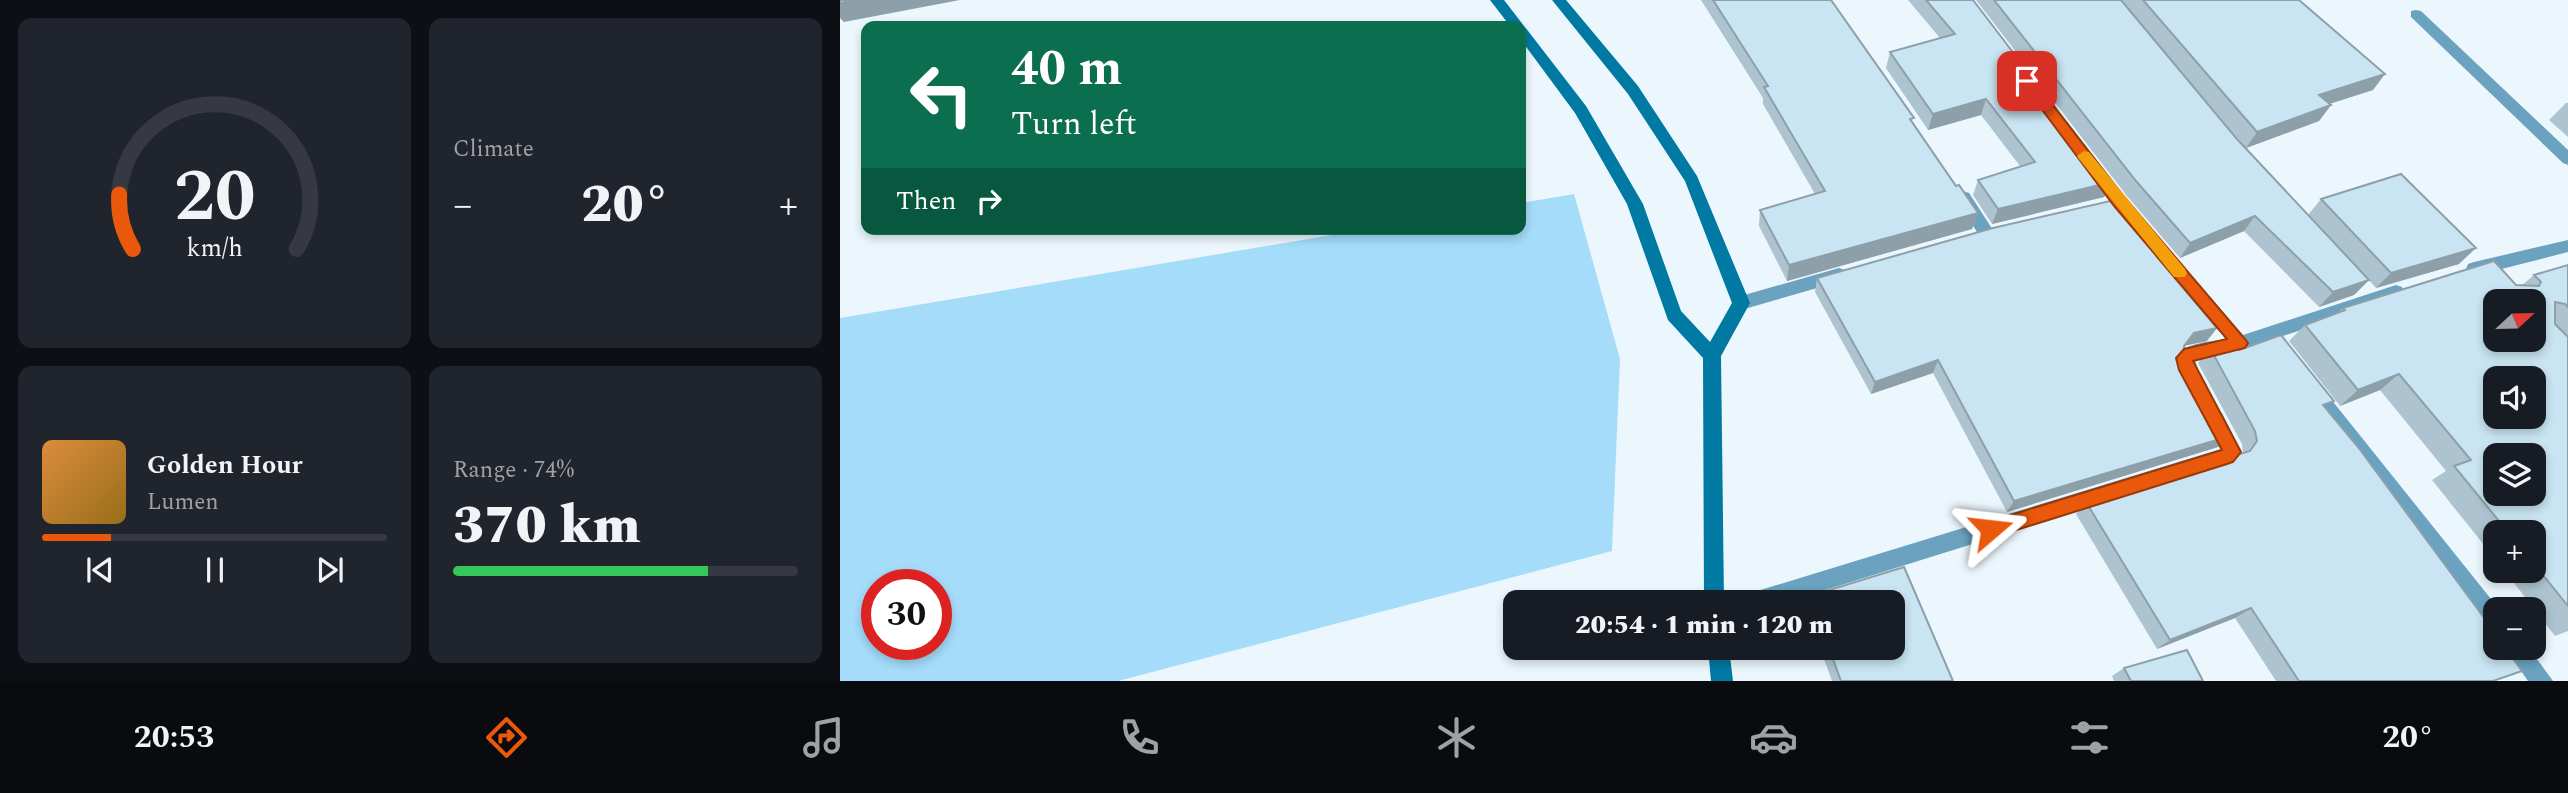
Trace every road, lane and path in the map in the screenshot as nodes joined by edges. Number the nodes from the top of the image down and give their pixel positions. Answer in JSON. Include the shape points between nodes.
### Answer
{"nodes":[{"id":1,"x":1497,"y":0,"type":"edge"},
{"id":2,"x":1559,"y":0,"type":"edge"},
{"id":3,"x":2416,"y":14,"type":"dead end"},
{"id":4,"x":1513,"y":21,"type":"edge"},
{"id":5,"x":1526,"y":38,"type":"edge"},
{"id":6,"x":2568,"y":159,"type":"edge"},
{"id":7,"x":2087,"y":160,"type":"edge"},
{"id":8,"x":1957,"y":189,"type":"edge"},
{"id":9,"x":1987,"y":234,"type":"edge"},
{"id":10,"x":2568,"y":246,"type":"edge"},
{"id":11,"x":1858,"y":270,"type":"edge"},
{"id":12,"x":2493,"y":285,"type":"edge"},
{"id":13,"x":2412,"y":287,"type":"edge"},
{"id":14,"x":1741,"y":303,"type":"junction"},
{"id":15,"x":2240,"y":343,"type":"junction"},
{"id":16,"x":1712,"y":356,"type":"junction"},
{"id":17,"x":2302,"y":377,"type":"edge"},
{"id":18,"x":1714,"y":590,"type":"edge"},
{"id":19,"x":1793,"y":590,"type":"edge"},
{"id":20,"x":2483,"y":606,"type":"edge"},
{"id":21,"x":1720,"y":660,"type":"edge"},
{"id":22,"x":2525,"y":660,"type":"edge"},
{"id":23,"x":1723,"y":681,"type":"edge"},
{"id":24,"x":2542,"y":681,"type":"edge"}],
"edges":[{"from":1,"to":4,"type":"main road"},
{"from":2,"to":14,"type":"main road","via":[[1633,90],[1692,180]]},
{"from":3,"to":6,"type":"street"},
{"from":5,"to":16,"type":"main road","via":[[1581,110],[1635,204],[1674,315]]},
{"from":7,"to":15,"type":"street","via":[[2123,210]]},
{"from":8,"to":9,"type":"street"},
{"from":10,"to":12,"type":"street","via":[[2470,270]]},
{"from":11,"to":14,"type":"street"},
{"from":13,"to":15,"type":"street","via":[[2368,293],[2273,340]]},
{"from":14,"to":16,"type":"main road"},
{"from":15,"to":19,"type":"street","via":[[2185,358],[2230,444],[2232,452],[2227,457]]},
{"from":16,"to":18,"type":"main road"},
{"from":17,"to":20,"type":"street"},
{"from":21,"to":23,"type":"main road"},
{"from":22,"to":24,"type":"street"}]}
